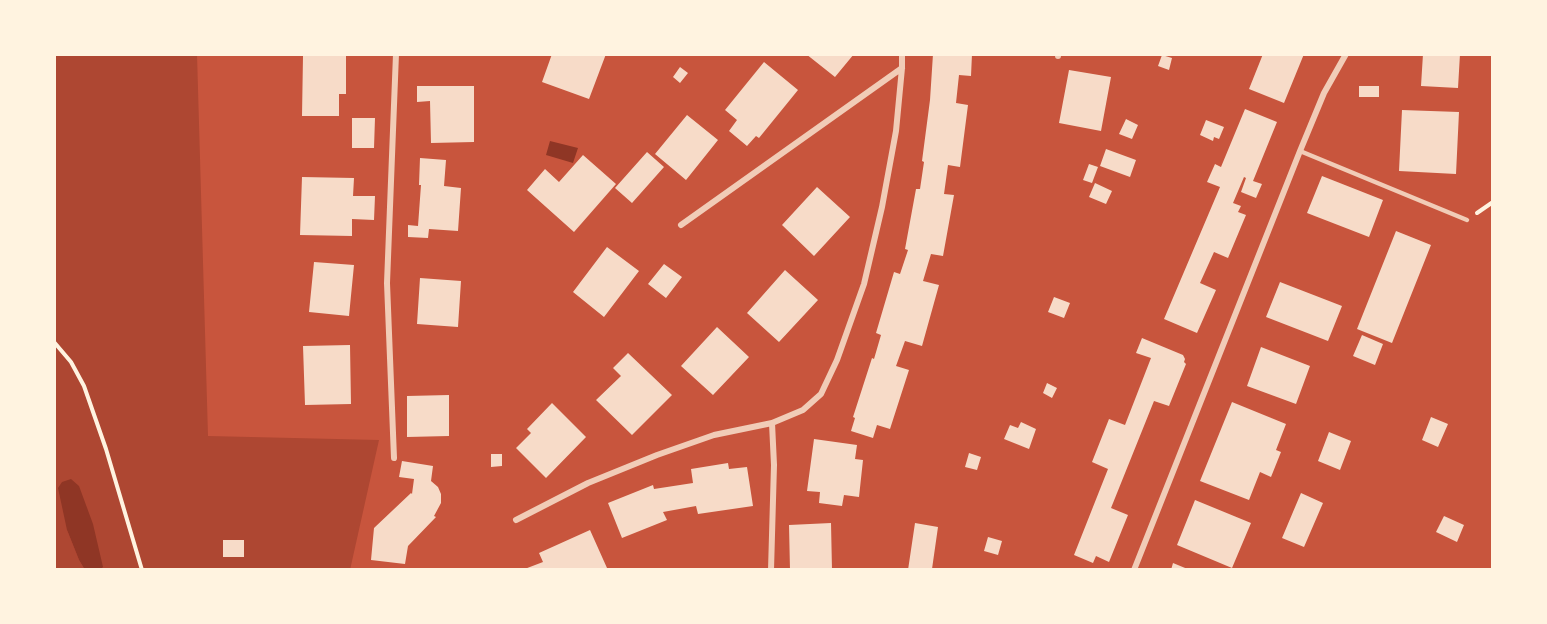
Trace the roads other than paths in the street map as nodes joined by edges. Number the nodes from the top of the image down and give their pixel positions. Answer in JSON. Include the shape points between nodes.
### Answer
{"nodes":[{"id":1,"x":396,"y":54,"type":"edge"},
{"id":2,"x":902,"y":54,"type":"edge"},
{"id":3,"x":1346,"y":54,"type":"edge"},
{"id":4,"x":902,"y":68,"type":"junction"},
{"id":5,"x":1300,"y":150,"type":"junction"},
{"id":6,"x":1467,"y":220,"type":"dead end"},
{"id":7,"x":681,"y":225,"type":"dead end"},
{"id":8,"x":772,"y":423,"type":"junction"},
{"id":9,"x":394,"y":458,"type":"dead end"},
{"id":10,"x":516,"y":520,"type":"dead end"},
{"id":11,"x":771,"y":570,"type":"edge"},
{"id":12,"x":1134,"y":570,"type":"edge"}],
"edges":[{"from":1,"to":9,"type":"street","via":[[387,283]]},
{"from":2,"to":4,"type":"street"},
{"from":3,"to":5,"type":"street"},
{"from":4,"to":7,"type":"street"},
{"from":4,"to":8,"type":"street","via":[[896,131],[882,207],[864,284],[837,360],[821,394],[803,410]]},
{"from":5,"to":6,"type":"lane"},
{"from":5,"to":12,"type":"street"},
{"from":8,"to":10,"type":"street","via":[[714,435],[657,455],[588,483]]},
{"from":8,"to":11,"type":"street"}]}
